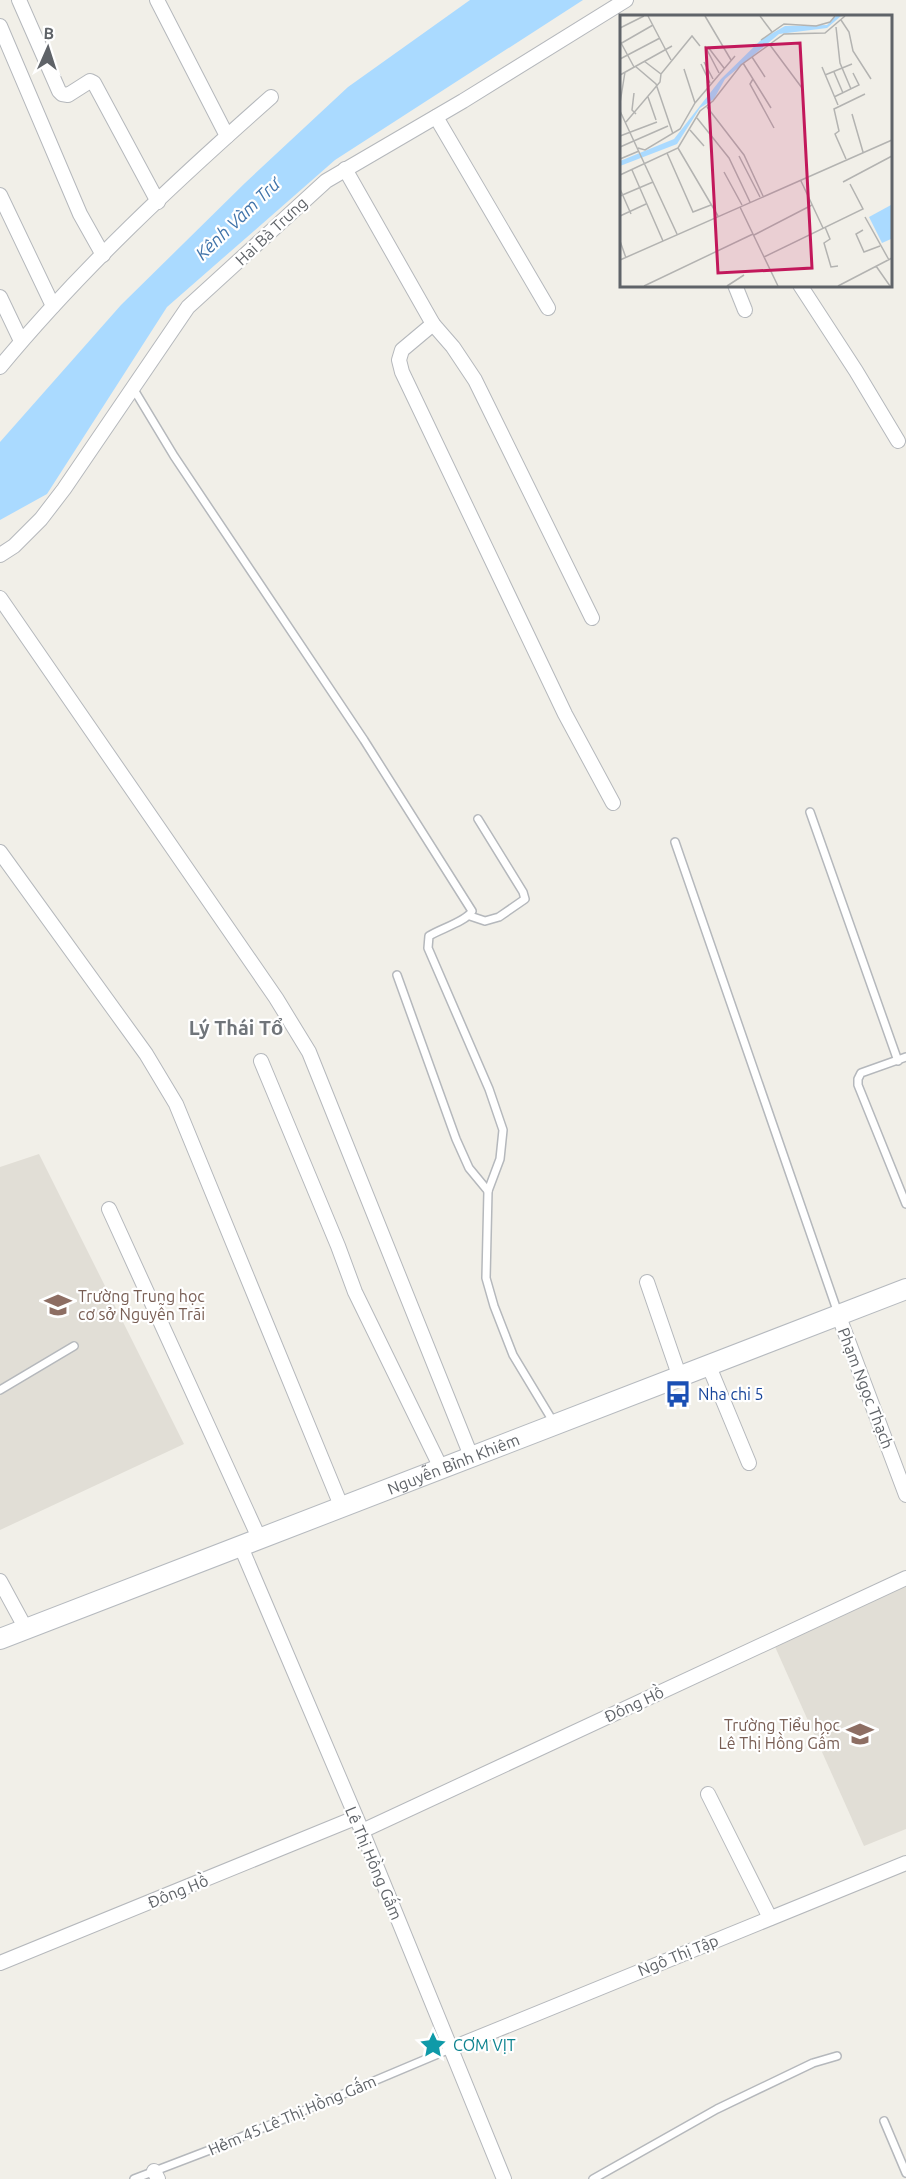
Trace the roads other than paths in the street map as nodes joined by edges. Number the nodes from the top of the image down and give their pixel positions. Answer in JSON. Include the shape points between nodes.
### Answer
{"nodes":[{"id":1,"x":19,"y":0,"type":"edge"},
{"id":2,"x":157,"y":0,"type":"edge"},
{"id":3,"x":621,"y":8,"type":"edge"},
{"id":4,"x":0,"y":26,"type":"edge"},
{"id":5,"x":271,"y":97,"type":"dead end"},
{"id":6,"x":436,"y":117,"type":"junction"},
{"id":7,"x":227,"y":136,"type":"junction"},
{"id":8,"x":345,"y":169,"type":"junction"},
{"id":9,"x":0,"y":195,"type":"edge"},
{"id":10,"x":158,"y":202,"type":"junction"},
{"id":11,"x":103,"y":255,"type":"junction"},
{"id":12,"x":735,"y":286,"type":"edge"},
{"id":13,"x":801,"y":286,"type":"edge"},
{"id":14,"x":0,"y":297,"type":"edge"},
{"id":15,"x":53,"y":306,"type":"junction"},
{"id":16,"x":548,"y":308,"type":"dead end"},
{"id":17,"x":745,"y":310,"type":"dead end"},
{"id":18,"x":433,"y":324,"type":"junction"},
{"id":19,"x":21,"y":341,"type":"junction"},
{"id":20,"x":0,"y":367,"type":"edge"},
{"id":21,"x":134,"y":388,"type":"junction"},
{"id":22,"x":898,"y":441,"type":"dead end"},
{"id":23,"x":0,"y":555,"type":"edge"},
{"id":24,"x":0,"y":598,"type":"edge"},
{"id":25,"x":592,"y":618,"type":"dead end"},
{"id":26,"x":614,"y":803,"type":"dead end"},
{"id":27,"x":810,"y":812,"type":"dead end"},
{"id":28,"x":478,"y":819,"type":"dead end"},
{"id":29,"x":675,"y":842,"type":"dead end"},
{"id":30,"x":0,"y":852,"type":"edge"},
{"id":31,"x":470,"y":916,"type":"junction"},
{"id":32,"x":397,"y":975,"type":"dead end"},
{"id":33,"x":906,"y":1058,"type":"edge"},
{"id":34,"x":898,"y":1060,"type":"junction"},
{"id":35,"x":261,"y":1061,"type":"dead end"},
{"id":36,"x":488,"y":1191,"type":"junction"},
{"id":37,"x":906,"y":1203,"type":"edge"},
{"id":38,"x":109,"y":1209,"type":"dead end"},
{"id":39,"x":647,"y":1282,"type":"dead end"},
{"id":40,"x":906,"y":1289,"type":"edge"},
{"id":41,"x":838,"y":1314,"type":"junction"},
{"id":42,"x":74,"y":1346,"type":"dead end"},
{"id":43,"x":708,"y":1364,"type":"junction"},
{"id":44,"x":679,"y":1375,"type":"junction"},
{"id":45,"x":0,"y":1390,"type":"edge"},
{"id":46,"x":554,"y":1423,"type":"junction"},
{"id":47,"x":471,"y":1456,"type":"junction"},
{"id":48,"x":749,"y":1463,"type":"dead end"},
{"id":49,"x":441,"y":1468,"type":"junction"},
{"id":50,"x":906,"y":1495,"type":"edge"},
{"id":51,"x":342,"y":1508,"type":"junction"},
{"id":52,"x":260,"y":1540,"type":"junction"},
{"id":53,"x":241,"y":1548,"type":"junction"},
{"id":54,"x":906,"y":1578,"type":"edge"},
{"id":55,"x":0,"y":1581,"type":"edge"},
{"id":56,"x":27,"y":1629,"type":"junction"},
{"id":57,"x":0,"y":1639,"type":"edge"},
{"id":58,"x":708,"y":1794,"type":"dead end"},
{"id":59,"x":355,"y":1818,"type":"junction"},
{"id":60,"x":362,"y":1831,"type":"junction"},
{"id":61,"x":906,"y":1863,"type":"edge"},
{"id":62,"x":770,"y":1918,"type":"junction"},
{"id":63,"x":0,"y":1963,"type":"edge"},
{"id":64,"x":450,"y":2049,"type":"junction"},
{"id":65,"x":837,"y":2056,"type":"dead end"},
{"id":66,"x":884,"y":2121,"type":"dead end"},
{"id":67,"x":906,"y":2173,"type":"edge"},
{"id":68,"x":156,"y":2175,"type":"edge"},
{"id":69,"x":134,"y":2179,"type":"edge"},
{"id":70,"x":504,"y":2179,"type":"edge"},
{"id":71,"x":593,"y":2179,"type":"edge"}],
"edges":[{"from":1,"to":10,"type":"street","via":[[59,91],[68,95],[90,81],[94,83]]},
{"from":2,"to":7,"type":"street"},
{"from":3,"to":6,"type":"street","name":"Hai Bà Trưng"},
{"from":4,"to":11,"type":"street","via":[[80,214]]},
{"from":5,"to":7,"type":"street"},
{"from":6,"to":8,"type":"street","name":"Hai Bà Trưng"},
{"from":6,"to":16,"type":"street"},
{"from":7,"to":10,"type":"street"},
{"from":8,"to":18,"type":"street"},
{"from":8,"to":21,"type":"street","name":"Hai Bà Trưng","via":[[326,181],[188,307]]},
{"from":9,"to":15,"type":"street"},
{"from":10,"to":11,"type":"street"},
{"from":11,"to":15,"type":"street"},
{"from":12,"to":17,"type":"street"},
{"from":13,"to":22,"type":"street"},
{"from":14,"to":19,"type":"street"},
{"from":15,"to":19,"type":"street"},
{"from":18,"to":25,"type":"street","via":[[475,380]]},
{"from":18,"to":26,"type":"street","via":[[402,350],[402,372],[565,714]]},
{"from":19,"to":20,"type":"street"},
{"from":21,"to":23,"type":"street","name":"Hai Bà Trưng","via":[[47,512]]},
{"from":21,"to":31,"type":"lane","via":[[174,456],[364,741],[472,911]]},
{"from":24,"to":47,"type":"street","via":[[276,998],[309,1052]]},
{"from":27,"to":34,"type":"lane"},
{"from":28,"to":31,"type":"lane","via":[[525,899],[499,917],[485,921]]},
{"from":29,"to":41,"type":"lane"},
{"from":30,"to":51,"type":"street","via":[[146,1054],[176,1104]]},
{"from":31,"to":36,"type":"lane","via":[[429,936],[428,948],[503,1130],[500,1159]]},
{"from":32,"to":36,"type":"lane","via":[[456,1139],[469,1168]]},
{"from":33,"to":34,"type":"lane"},
{"from":34,"to":37,"type":"lane","via":[[861,1073],[858,1085]]},
{"from":35,"to":49,"type":"street","via":[[355,1292]]},
{"from":36,"to":46,"type":"lane","via":[[486,1278],[513,1354]]},
{"from":38,"to":52,"type":"street"},
{"from":39,"to":44,"type":"street"},
{"from":40,"to":41,"type":"main road","name":"Nguyễn Bỉnh Khiêm"},
{"from":41,"to":43,"type":"main road","name":"Nguyễn Bỉnh Khiêm"},
{"from":41,"to":50,"type":"street","name":"Phạm Ngọc Thạch"},
{"from":42,"to":45,"type":"lane"},
{"from":43,"to":44,"type":"main road","name":"Nguyễn Bỉnh Khiêm"},
{"from":43,"to":48,"type":"street"},
{"from":44,"to":46,"type":"main road","name":"Nguyễn Bỉnh Khiêm"},
{"from":46,"to":47,"type":"main road","name":"Nguyễn Bỉnh Khiêm"},
{"from":47,"to":49,"type":"main road","name":"Nguyễn Bỉnh Khiêm"},
{"from":49,"to":51,"type":"main road","name":"Nguyễn Bỉnh Khiêm"},
{"from":51,"to":52,"type":"main road","name":"Nguyễn Bỉnh Khiêm"},
{"from":52,"to":53,"type":"main road","name":"Nguyễn Bỉnh Khiêm"},
{"from":53,"to":56,"type":"main road","name":"Nguyễn Bỉnh Khiêm"},
{"from":53,"to":59,"type":"street","name":"Lê Thị Hồng Gấm"},
{"from":54,"to":60,"type":"street","name":"Đông Hồ"},
{"from":55,"to":56,"type":"street"},
{"from":56,"to":57,"type":"main road","name":"Nguyễn Bỉnh Khiêm"},
{"from":58,"to":62,"type":"street"},
{"from":59,"to":60,"type":"street","name":"Lê Thị Hồng Gấm"},
{"from":59,"to":63,"type":"street","name":"Đông Hồ"},
{"from":60,"to":64,"type":"street","name":"Lê Thị Hồng Gấm"},
{"from":61,"to":62,"type":"street","name":"Ngô Thị Tập"},
{"from":62,"to":64,"type":"street","name":"Ngô Thị Tập"},
{"from":64,"to":68,"type":"lane","name":"Hẻm 45 Lê Thị Hồng Gấm"},
{"from":64,"to":70,"type":"street","name":"Lê Thị Hồng Gấm"},
{"from":65,"to":71,"type":"lane","via":[[813,2063],[717,2109]]},
{"from":66,"to":67,"type":"lane"},
{"from":68,"to":69,"type":"lane","name":"Hẻm 45 Lê Thị Hồng Gấm"}]}
